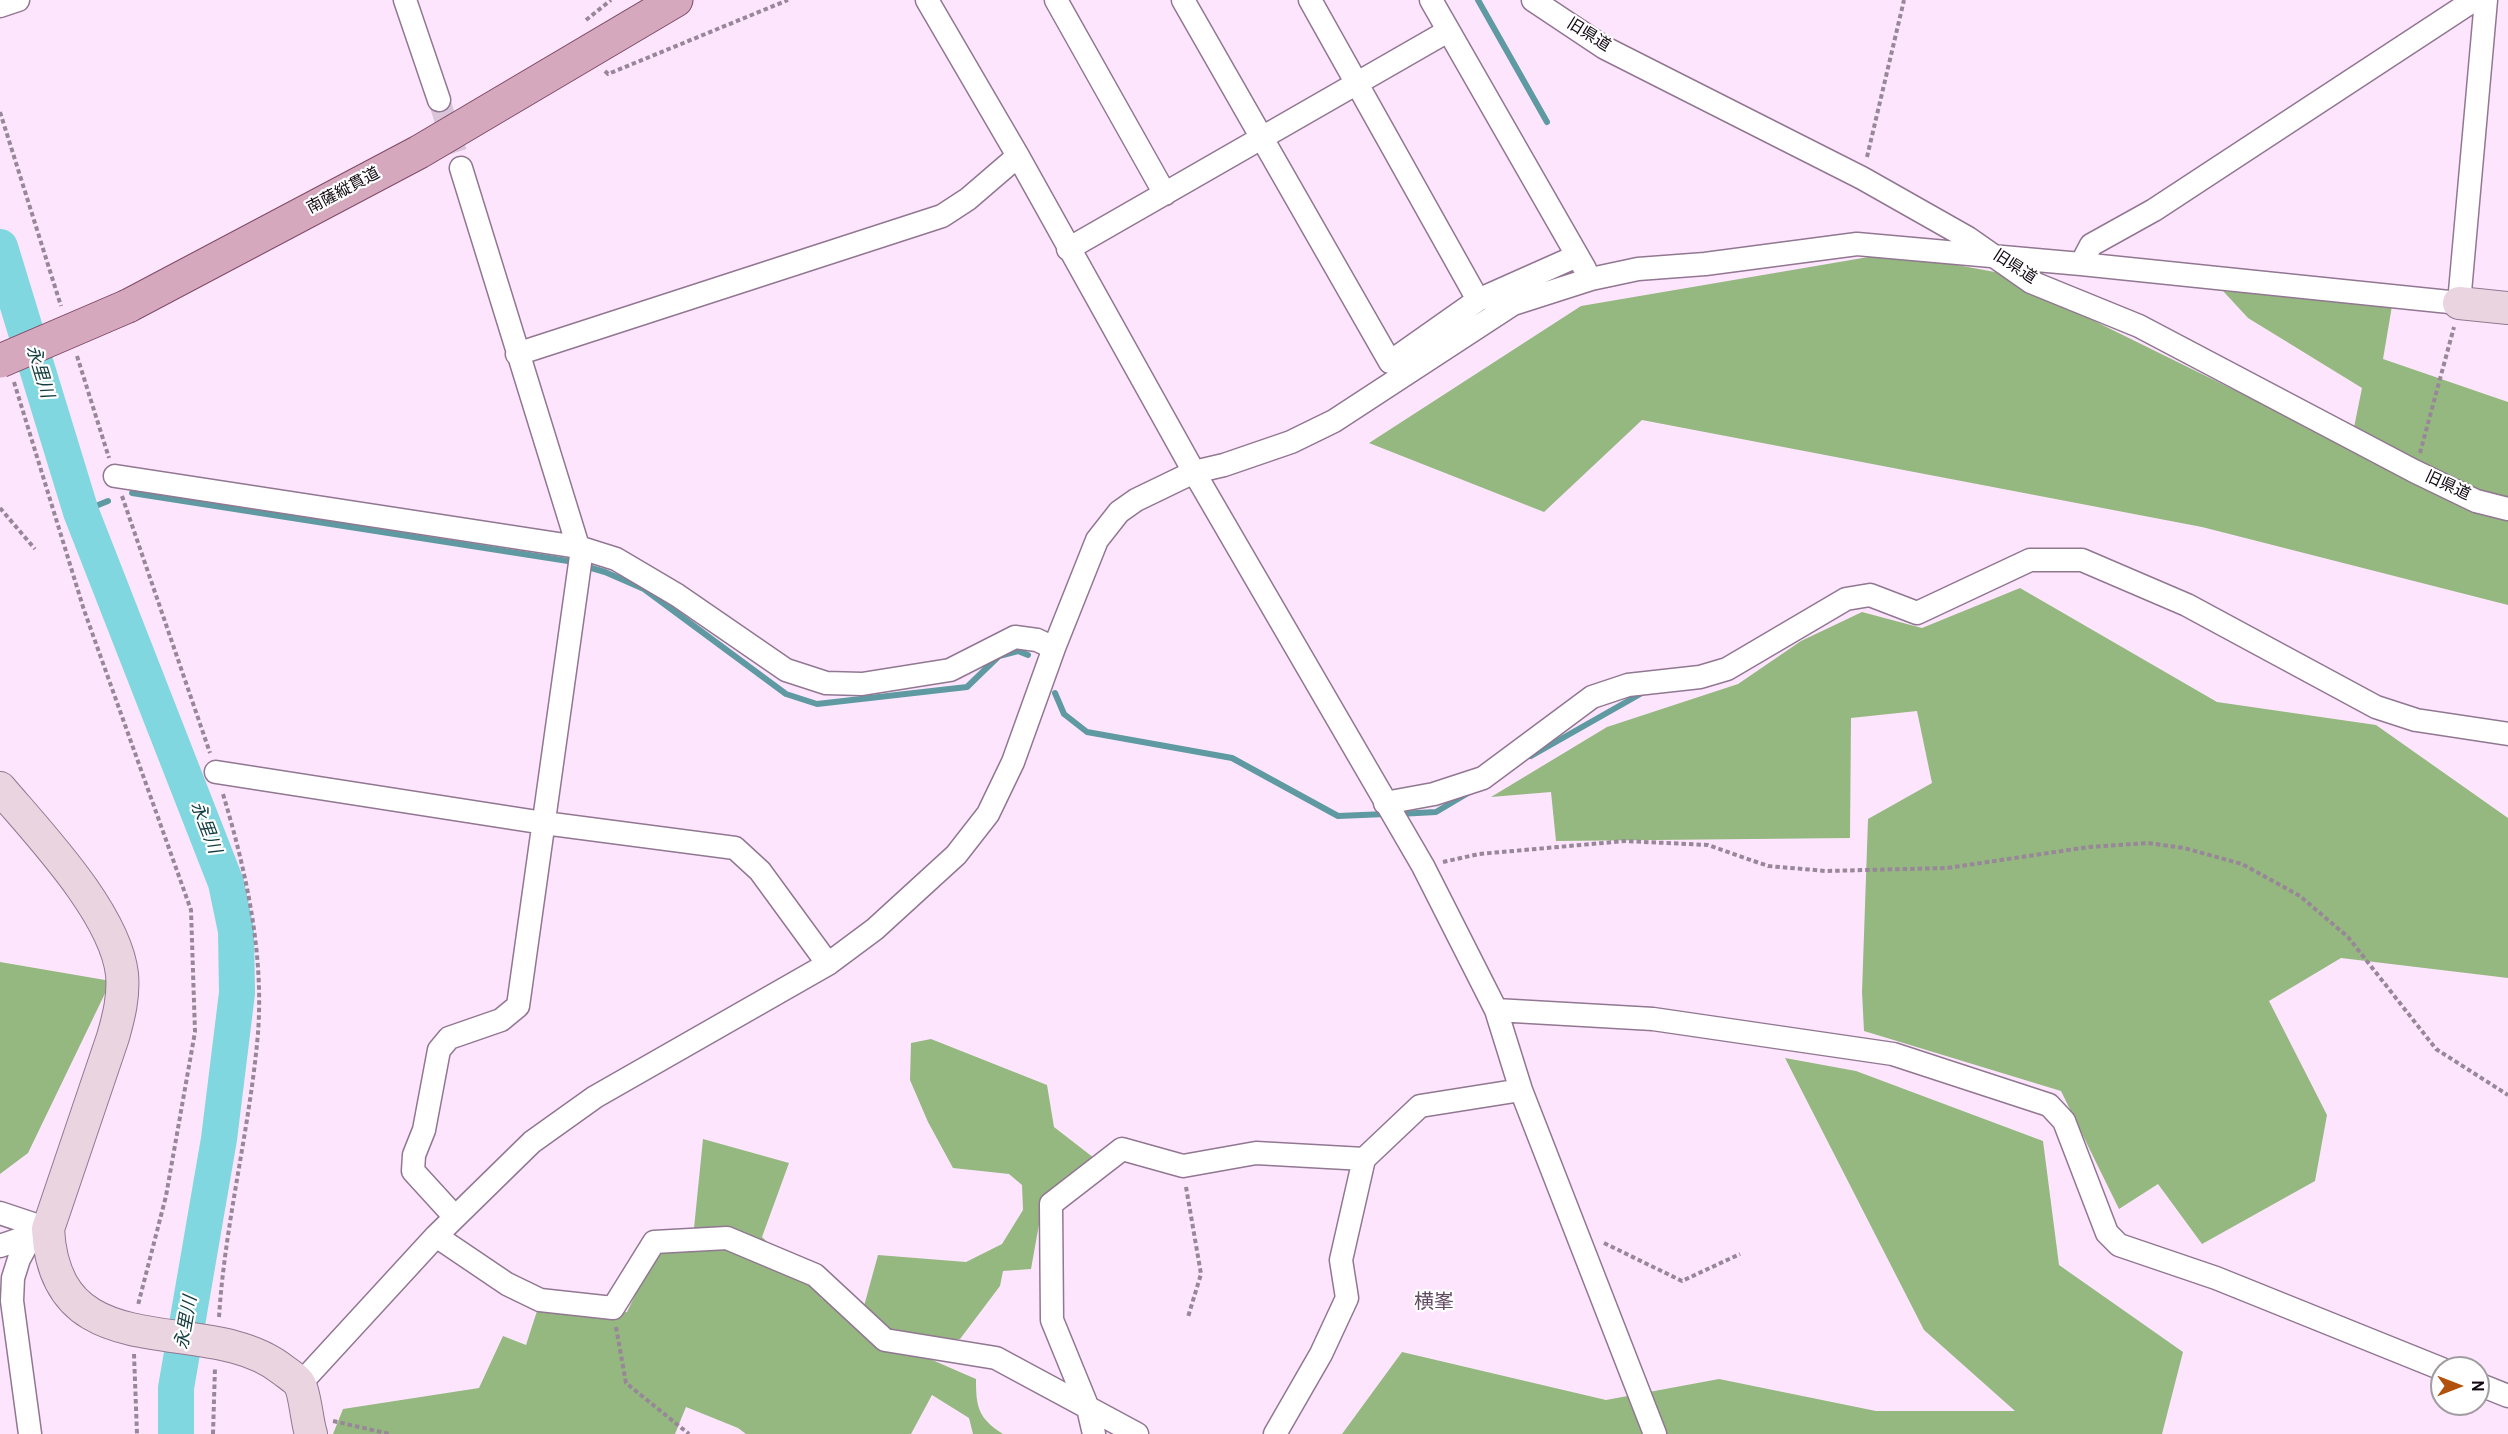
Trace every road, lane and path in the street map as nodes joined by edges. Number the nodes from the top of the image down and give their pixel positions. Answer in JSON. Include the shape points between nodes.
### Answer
{"nodes":[{"id":1,"x":18,"y":0,"type":"edge"},
{"id":2,"x":405,"y":0,"type":"edge"},
{"id":3,"x":676,"y":0,"type":"edge"},
{"id":4,"x":788,"y":0,"type":"edge"},
{"id":5,"x":927,"y":0,"type":"edge"},
{"id":6,"x":1056,"y":0,"type":"edge"},
{"id":7,"x":1183,"y":0,"type":"edge"},
{"id":8,"x":1310,"y":0,"type":"edge"},
{"id":9,"x":1431,"y":0,"type":"edge"},
{"id":10,"x":1533,"y":0,"type":"edge"},
{"id":11,"x":1904,"y":0,"type":"edge"},
{"id":12,"x":2474,"y":0,"type":"edge"},
{"id":13,"x":2486,"y":0,"type":"edge"},
{"id":14,"x":0,"y":6,"type":"edge"},
{"id":15,"x":1448,"y":31,"type":"junction"},
{"id":16,"x":591,"y":49,"type":"junction"},
{"id":17,"x":1357,"y":84,"type":"junction"},
{"id":18,"x":439,"y":100,"type":"tunnel mouth"},
{"id":19,"x":0,"y":112,"type":"edge"},
{"id":20,"x":1262,"y":138,"type":"junction"},
{"id":21,"x":1018,"y":156,"type":"junction"},
{"id":22,"x":461,"y":168,"type":"tunnel mouth"},
{"id":23,"x":1862,"y":178,"type":"junction"},
{"id":24,"x":1165,"y":194,"type":"junction"},
{"id":25,"x":1068,"y":249,"type":"junction"},
{"id":26,"x":1577,"y":256,"type":"junction"},
{"id":27,"x":1996,"y":257,"type":"junction"},
{"id":28,"x":2081,"y":264,"type":"junction"},
{"id":29,"x":1591,"y":279,"type":"junction"},
{"id":30,"x":1478,"y":300,"type":"junction"},
{"id":31,"x":2459,"y":303,"type":"junction"},
{"id":32,"x":2508,"y":308,"type":"edge"},
{"id":33,"x":64,"y":317,"type":"dead end"},
{"id":34,"x":75,"y":351,"type":"dead end"},
{"id":35,"x":517,"y":354,"type":"junction"},
{"id":36,"x":5,"y":367,"type":"edge"},
{"id":37,"x":2414,"y":471,"type":"junction"},
{"id":38,"x":1194,"y":472,"type":"junction"},
{"id":39,"x":115,"y":476,"type":"junction"},
{"id":40,"x":0,"y":508,"type":"edge"},
{"id":41,"x":2508,"y":509,"type":"edge"},
{"id":42,"x":35,"y":549,"type":"dead end"},
{"id":43,"x":580,"y":557,"type":"junction"},
{"id":44,"x":1054,"y":648,"type":"junction"},
{"id":45,"x":2508,"y":734,"type":"edge"},
{"id":46,"x":216,"y":772,"type":"junction"},
{"id":47,"x":0,"y":788,"type":"edge"},
{"id":48,"x":1390,"y":812,"type":"junction"},
{"id":49,"x":544,"y":823,"type":"junction"},
{"id":50,"x":1423,"y":866,"type":"junction"},
{"id":51,"x":828,"y":964,"type":"junction"},
{"id":52,"x":1496,"y":1010,"type":"junction"},
{"id":53,"x":1521,"y":1090,"type":"junction"},
{"id":54,"x":2508,"y":1095,"type":"edge"},
{"id":55,"x":1364,"y":1159,"type":"junction"},
{"id":56,"x":1183,"y":1166,"type":"junction"},
{"id":57,"x":0,"y":1213,"type":"edge"},
{"id":58,"x":455,"y":1216,"type":"junction"},
{"id":59,"x":1576,"y":1230,"type":"junction"},
{"id":60,"x":40,"y":1232,"type":"junction"},
{"id":61,"x":436,"y":1236,"type":"junction"},
{"id":62,"x":0,"y":1246,"type":"edge"},
{"id":63,"x":1740,"y":1254,"type":"dead end"},
{"id":64,"x":613,"y":1308,"type":"junction"},
{"id":65,"x":1188,"y":1317,"type":"dead end"},
{"id":66,"x":138,"y":1331,"type":"junction"},
{"id":67,"x":213,"y":1343,"type":"junction"},
{"id":68,"x":2430,"y":1364,"type":"edge"},
{"id":69,"x":300,"y":1384,"type":"junction"},
{"id":70,"x":2490,"y":1389,"type":"edge"},
{"id":71,"x":2508,"y":1396,"type":"edge"},
{"id":72,"x":1088,"y":1408,"type":"junction"},
{"id":73,"x":340,"y":1423,"type":"dead end"},
{"id":74,"x":30,"y":1434,"type":"edge"},
{"id":75,"x":137,"y":1434,"type":"edge"},
{"id":76,"x":213,"y":1434,"type":"edge"},
{"id":77,"x":311,"y":1434,"type":"edge"},
{"id":78,"x":390,"y":1434,"type":"edge"},
{"id":79,"x":689,"y":1434,"type":"edge"},
{"id":80,"x":1094,"y":1434,"type":"edge"},
{"id":81,"x":1137,"y":1434,"type":"edge"},
{"id":82,"x":1275,"y":1434,"type":"edge"},
{"id":83,"x":1655,"y":1434,"type":"edge"}],
"edges":[{"from":1,"to":14,"type":"street"},
{"from":2,"to":18,"type":"street"},
{"from":3,"to":16,"type":"main road","name":"南薩縦貫道"},
{"from":4,"to":16,"type":"path","via":[[608,74]]},
{"from":5,"to":21,"type":"street"},
{"from":6,"to":24,"type":"street"},
{"from":7,"to":20,"type":"street"},
{"from":8,"to":17,"type":"street"},
{"from":9,"to":15,"type":"street"},
{"from":10,"to":23,"type":"street","name":"旧県道","via":[[1605,48]]},
{"from":11,"to":23,"type":"path"},
{"from":12,"to":28,"type":"street","via":[[2154,210],[2091,245]]},
{"from":13,"to":31,"type":"street"},
{"from":15,"to":17,"type":"street"},
{"from":15,"to":26,"type":"street"},
{"from":16,"to":36,"type":"main road","name":"南薩縦貫道","bridge":true,"via":[[419,152]]},
{"from":17,"to":20,"type":"street"},
{"from":17,"to":30,"type":"street"},
{"from":19,"to":33,"type":"path"},
{"from":20,"to":24,"type":"street"},
{"from":20,"to":30,"type":"street","via":[[1389,362]]},
{"from":21,"to":25,"type":"street"},
{"from":21,"to":35,"type":"street","via":[[968,200],[942,216]]},
{"from":22,"to":35,"type":"street"},
{"from":23,"to":27,"type":"street","name":"旧県道"},
{"from":24,"to":25,"type":"street"},
{"from":25,"to":38,"type":"street"},
{"from":26,"to":29,"type":"street"},
{"from":26,"to":30,"type":"street"},
{"from":27,"to":28,"type":"street"},
{"from":27,"to":29,"type":"street","via":[[1857,244],[1638,269]]},
{"from":27,"to":37,"type":"street","name":"旧県道","via":[[2031,282],[2139,326]]},
{"from":28,"to":31,"type":"street"},
{"from":29,"to":38,"type":"street","via":[[1513,304],[1334,421],[1291,442]]},
{"from":31,"to":32,"type":"street"},
{"from":31,"to":37,"type":"path"},
{"from":34,"to":39,"type":"path"},
{"from":35,"to":43,"type":"street"},
{"from":36,"to":66,"type":"path","via":[[84,610],[191,910],[195,1032]]},
{"from":37,"to":41,"type":"street","name":"旧県道","via":[[2476,501]]},
{"from":38,"to":44,"type":"street","via":[[1136,500],[1107,525],[1097,540]]},
{"from":38,"to":48,"type":"street"},
{"from":39,"to":43,"type":"street"},
{"from":39,"to":46,"type":"path"},
{"from":40,"to":42,"type":"path"},
{"from":43,"to":44,"type":"street","via":[[616,559],[786,670],[826,683],[862,684],[950,670],[1015,637]]},
{"from":43,"to":49,"type":"street"},
{"from":44,"to":51,"type":"street","via":[[1013,762],[988,814],[956,855],[875,929]]},
{"from":45,"to":48,"type":"street","via":[[2416,720],[2376,707],[2187,605],[2114,571],[2082,560],[2030,560],[1917,613],[1870,596],[1846,600],[1727,669],[1700,677],[1628,685],[1592,698],[1483,778]]},
{"from":46,"to":49,"type":"street"},
{"from":46,"to":67,"type":"path","via":[[251,905],[258,1032]]},
{"from":47,"to":60,"type":"street","via":[[76,879],[111,941],[122,973],[122,1006],[113,1037]]},
{"from":48,"to":50,"type":"street"},
{"from":49,"to":51,"type":"street","via":[[735,848],[760,871]]},
{"from":49,"to":58,"type":"street","via":[[518,1006],[501,1020],[449,1038],[439,1050],[424,1130],[414,1155],[413,1171]]},
{"from":50,"to":52,"type":"street"},
{"from":50,"to":54,"type":"path","via":[[1479,854],[1625,841],[1708,845],[1768,866],[1827,871],[1947,868],[2089,847],[2148,843],[2184,848],[2242,864],[2300,896],[2348,937],[2436,1049]]},
{"from":51,"to":58,"type":"street","via":[[595,1097],[532,1142]]},
{"from":52,"to":53,"type":"street"},
{"from":52,"to":68,"type":"street","via":[[1653,1018],[1893,1054],[2049,1105],[2064,1120],[2107,1233],[2119,1245],[2216,1278]]},
{"from":53,"to":55,"type":"street","via":[[1420,1106]]},
{"from":53,"to":59,"type":"street"},
{"from":55,"to":56,"type":"street","via":[[1256,1153]]},
{"from":55,"to":82,"type":"street","via":[[1341,1260],[1347,1298],[1321,1354]]},
{"from":56,"to":65,"type":"path","via":[[1201,1274]]},
{"from":56,"to":72,"type":"street","via":[[1122,1149],[1051,1204],[1052,1320]]},
{"from":57,"to":60,"type":"street"},
{"from":58,"to":61,"type":"street"},
{"from":59,"to":63,"type":"path","via":[[1682,1281]]},
{"from":59,"to":83,"type":"street"},
{"from":60,"to":62,"type":"street"},
{"from":60,"to":66,"type":"street","via":[[58,1276],[71,1295],[104,1322]]},
{"from":60,"to":74,"type":"street","via":[[19,1259],[13,1278],[12,1301]]},
{"from":61,"to":64,"type":"street","via":[[507,1284],[540,1300]]},
{"from":61,"to":69,"type":"street"},
{"from":64,"to":72,"type":"street","via":[[654,1242],[728,1238],[815,1275],[885,1340],[996,1358]]},
{"from":64,"to":79,"type":"path","via":[[626,1383]]},
{"from":66,"to":67,"type":"street"},
{"from":66,"to":75,"type":"path"},
{"from":67,"to":69,"type":"street","via":[[253,1353],[274,1363]]},
{"from":67,"to":76,"type":"path"},
{"from":69,"to":77,"type":"street"},
{"from":70,"to":71,"type":"street"},
{"from":72,"to":80,"type":"street"},
{"from":72,"to":81,"type":"street"},
{"from":73,"to":78,"type":"path"}]}
